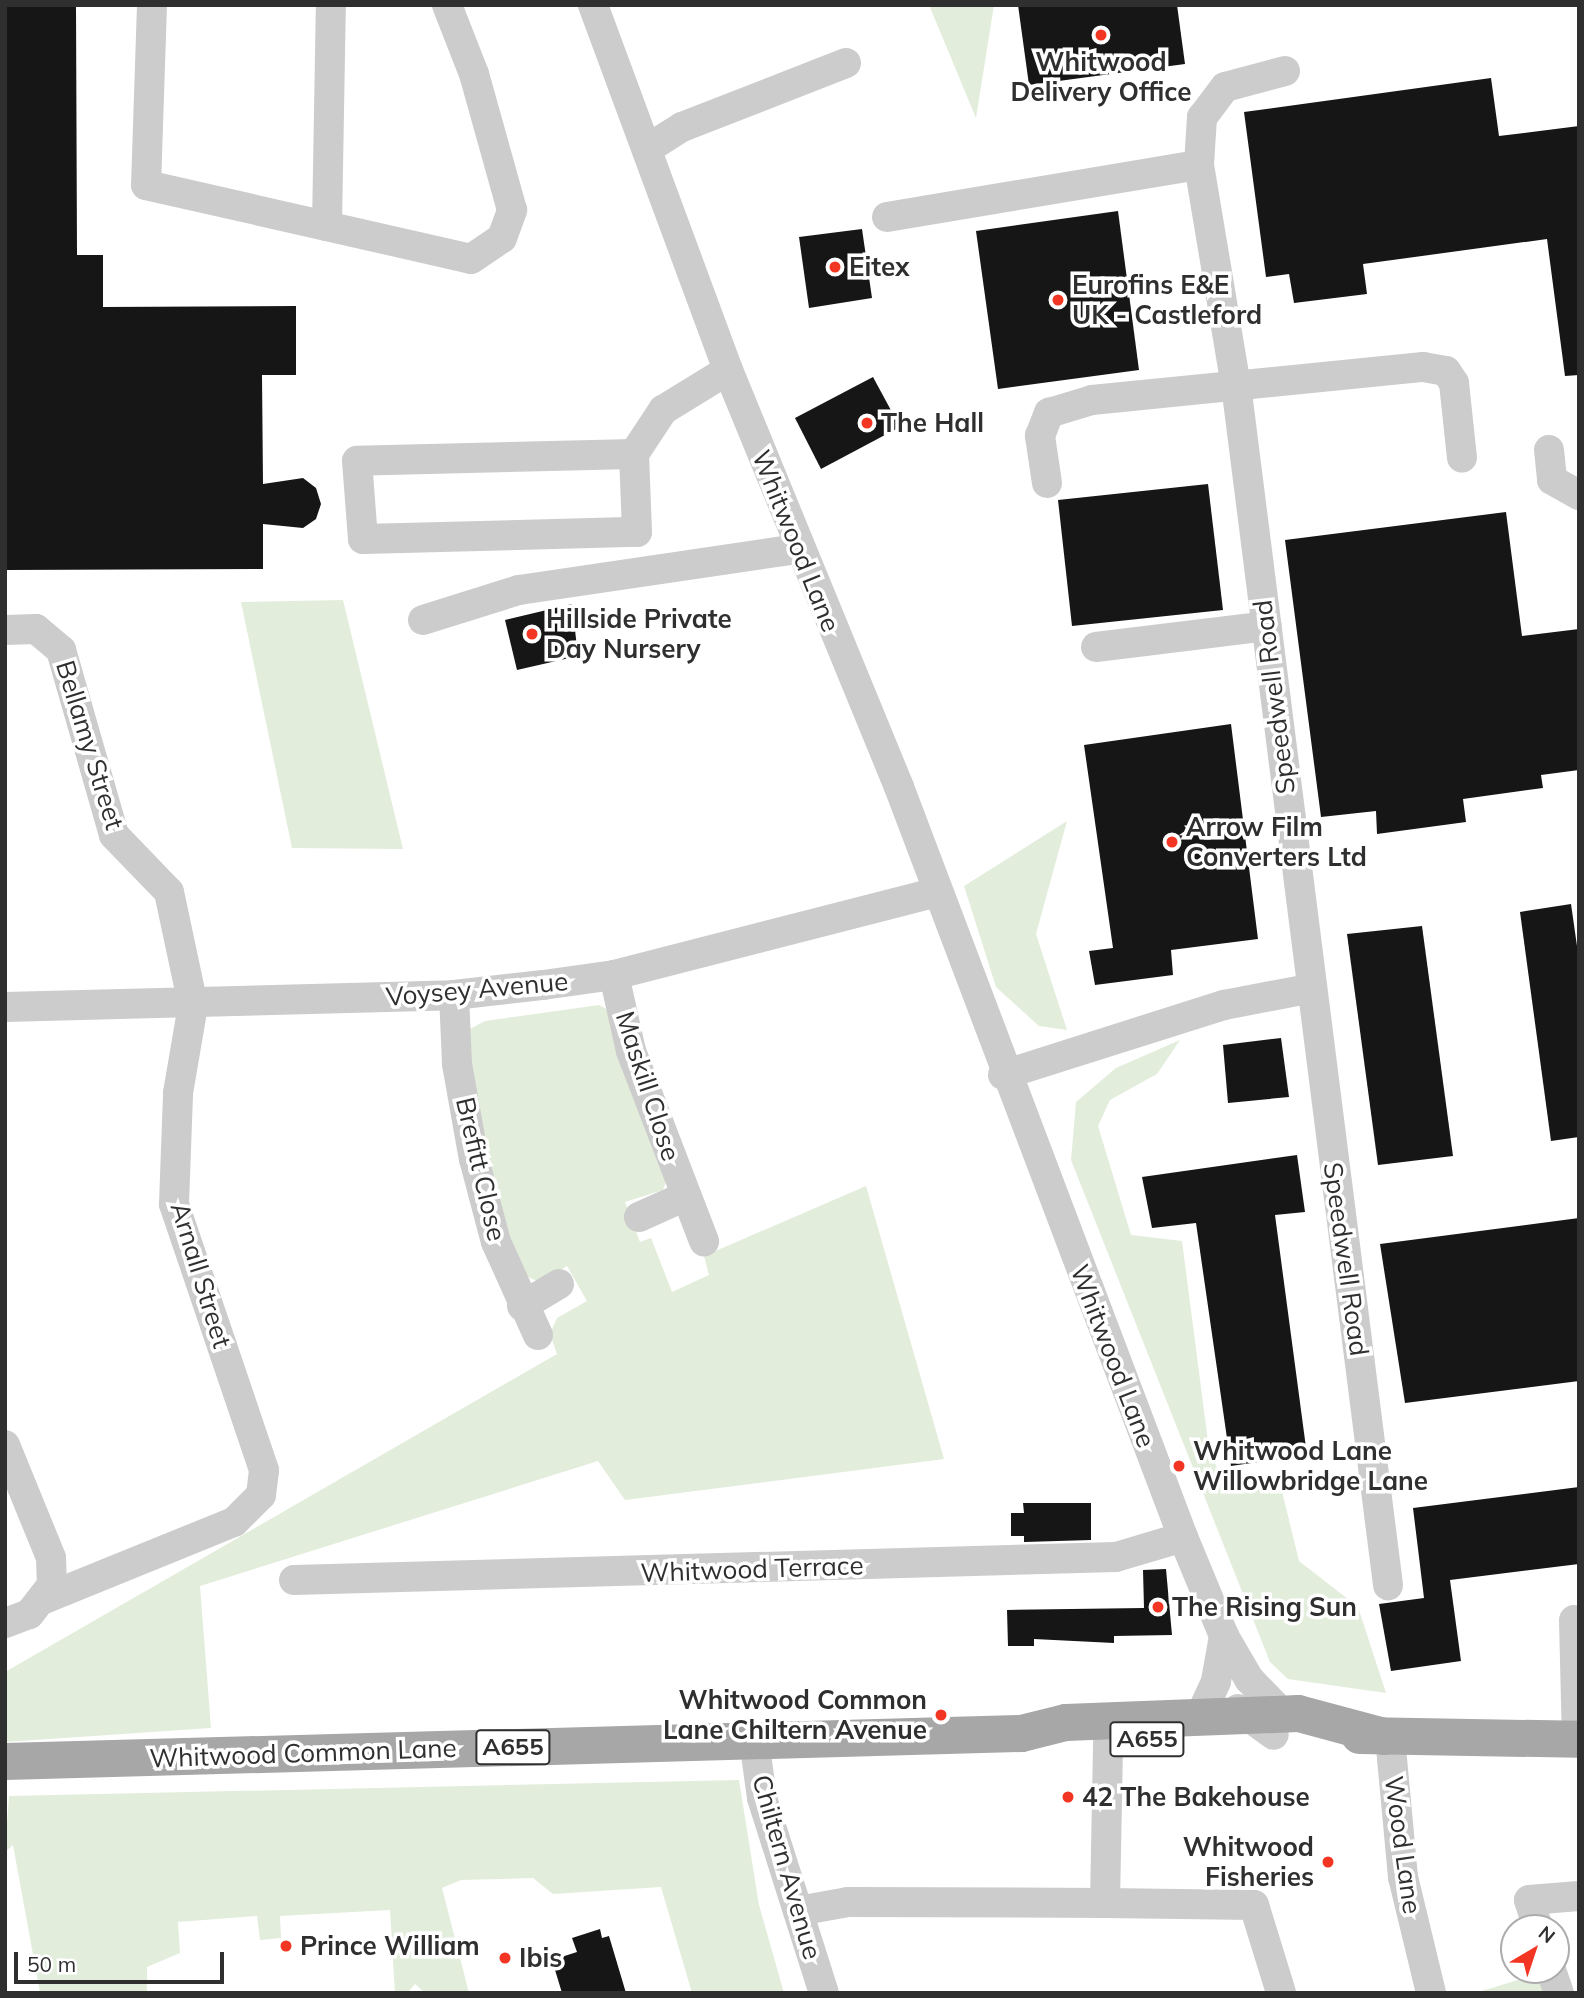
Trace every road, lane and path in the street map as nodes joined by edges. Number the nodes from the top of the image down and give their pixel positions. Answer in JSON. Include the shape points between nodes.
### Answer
{"nodes":[{"id":1,"x":152,"y":5,"type":"edge"},
{"id":2,"x":331,"y":5,"type":"edge"},
{"id":3,"x":447,"y":5,"type":"edge"},
{"id":4,"x":593,"y":5,"type":"edge"},
{"id":5,"x":846,"y":63,"type":"dead end"},
{"id":6,"x":1285,"y":71,"type":"dead end"},
{"id":7,"x":646,"y":149,"type":"junction"},
{"id":8,"x":1199,"y":166,"type":"junction"},
{"id":9,"x":887,"y":217,"type":"dead end"},
{"id":10,"x":327,"y":226,"type":"junction"},
{"id":11,"x":728,"y":370,"type":"junction"},
{"id":12,"x":1236,"y":385,"type":"junction"},
{"id":13,"x":1549,"y":450,"type":"dead end"},
{"id":14,"x":634,"y":453,"type":"junction"},
{"id":15,"x":1462,"y":458,"type":"dead end"},
{"id":16,"x":1047,"y":483,"type":"dead end"},
{"id":17,"x":1579,"y":495,"type":"edge"},
{"id":18,"x":798,"y":549,"type":"junction"},
{"id":19,"x":423,"y":620,"type":"dead end"},
{"id":20,"x":1266,"y":626,"type":"junction"},
{"id":21,"x":5,"y":630,"type":"edge"},
{"id":22,"x":1096,"y":647,"type":"dead end"},
{"id":23,"x":938,"y":892,"type":"junction"},
{"id":24,"x":614,"y":975,"type":"junction"},
{"id":25,"x":1308,"y":989,"type":"junction"},
{"id":26,"x":454,"y":995,"type":"junction"},
{"id":27,"x":193,"y":1005,"type":"junction"},
{"id":28,"x":5,"y":1007,"type":"edge"},
{"id":29,"x":1003,"y":1075,"type":"junction"},
{"id":30,"x":686,"y":1196,"type":"junction"},
{"id":31,"x":639,"y":1217,"type":"dead end"},
{"id":32,"x":704,"y":1241,"type":"dead end"},
{"id":33,"x":559,"y":1284,"type":"dead end"},
{"id":34,"x":522,"y":1306,"type":"junction"},
{"id":35,"x":538,"y":1335,"type":"dead end"},
{"id":36,"x":5,"y":1445,"type":"edge"},
{"id":37,"x":1184,"y":1537,"type":"junction"},
{"id":38,"x":306,"y":1573,"type":"dead end"},
{"id":39,"x":1388,"y":1585,"type":"dead end"},
{"id":40,"x":44,"y":1599,"type":"junction"},
{"id":41,"x":1574,"y":1620,"type":"dead end"},
{"id":42,"x":5,"y":1623,"type":"edge"},
{"id":43,"x":1224,"y":1636,"type":"junction"},
{"id":44,"x":1216,"y":1677,"type":"junction"},
{"id":45,"x":1243,"y":1714,"type":"junction"},
{"id":46,"x":1200,"y":1716,"type":"junction"},
{"id":47,"x":1278,"y":1724,"type":"junction"},
{"id":48,"x":1021,"y":1733,"type":"junction"},
{"id":49,"x":1387,"y":1736,"type":"junction"},
{"id":50,"x":1578,"y":1739,"type":"edge"},
{"id":51,"x":754,"y":1740,"type":"junction"},
{"id":52,"x":1108,"y":1741,"type":"junction"},
{"id":53,"x":5,"y":1761,"type":"edge"},
{"id":54,"x":1579,"y":1896,"type":"edge"},
{"id":55,"x":1105,"y":1902,"type":"junction"},
{"id":56,"x":798,"y":1911,"type":"junction"},
{"id":57,"x":1534,"y":1914,"type":"edge"},
{"id":58,"x":824,"y":1993,"type":"edge"},
{"id":59,"x":1281,"y":1993,"type":"edge"},
{"id":60,"x":1431,"y":1993,"type":"edge"}],
"edges":[{"from":1,"to":10,"type":"street","via":[[146,185]]},
{"from":2,"to":10,"type":"street"},
{"from":3,"to":10,"type":"street","via":[[474,74],[512,210],[508,227],[471,259]]},
{"from":4,"to":7,"type":"street","name":"Whitwood Lane"},
{"from":5,"to":7,"type":"street","via":[[682,127]]},
{"from":6,"to":8,"type":"street","name":"Speedwell Road","via":[[1225,88],[1202,117]]},
{"from":7,"to":11,"type":"street","name":"Whitwood Lane"},
{"from":8,"to":9,"type":"street"},
{"from":8,"to":12,"type":"street","name":"Speedwell Road"},
{"from":11,"to":14,"type":"street","via":[[663,410]]},
{"from":11,"to":18,"type":"street","name":"Whitwood Lane"},
{"from":12,"to":15,"type":"street","via":[[1423,367],[1446,371],[1454,383]]},
{"from":12,"to":16,"type":"street","via":[[1092,400],[1049,413],[1040,436]]},
{"from":12,"to":20,"type":"street","name":"Speedwell Road"},
{"from":13,"to":17,"type":"street","via":[[1552,480]]},
{"from":14,"to":14,"type":"street","via":[[637,532],[363,539],[357,461]]},
{"from":18,"to":19,"type":"street","via":[[519,590]]},
{"from":18,"to":23,"type":"street","name":"Whitwood Lane"},
{"from":20,"to":22,"type":"street"},
{"from":20,"to":25,"type":"street","name":"Speedwell Road"},
{"from":21,"to":27,"type":"street","name":"Bellamy Street","via":[[36,629],[61,650],[114,835],[169,892]]},
{"from":23,"to":24,"type":"street","name":"Voysey Avenue"},
{"from":23,"to":29,"type":"street","name":"Whitwood Lane"},
{"from":24,"to":26,"type":"street","name":"Voysey Avenue"},
{"from":24,"to":30,"type":"street","name":"Maskill Close","via":[[631,1051]]},
{"from":25,"to":29,"type":"street","via":[[1224,1006]]},
{"from":25,"to":39,"type":"street","name":"Speedwell Road"},
{"from":26,"to":27,"type":"street","name":"Voysey Avenue"},
{"from":26,"to":34,"type":"street","name":"Brefitt Close","via":[[457,1064],[474,1159]]},
{"from":27,"to":28,"type":"street","name":"Voysey Avenue"},
{"from":27,"to":40,"type":"street","name":"Arnall Street","via":[[178,1093],[174,1204],[259,1457],[261,1495],[234,1522]]},
{"from":29,"to":37,"type":"street","name":"Whitwood Lane"},
{"from":30,"to":31,"type":"street","name":"Maskill Close"},
{"from":30,"to":32,"type":"street","name":"Maskill Close"},
{"from":33,"to":34,"type":"street"},
{"from":34,"to":35,"type":"street","name":"Brefitt Close"},
{"from":36,"to":40,"type":"street","via":[[51,1558],[52,1585]]},
{"from":37,"to":38,"type":"street","name":"Whitwood Terrace","via":[[1116,1557]]},
{"from":37,"to":43,"type":"street","name":"Whitwood Lane"},
{"from":40,"to":42,"type":"street","name":"Arnall Street"},
{"from":41,"to":50,"type":"street"},
{"from":43,"to":44,"type":"street"},
{"from":43,"to":47,"type":"street","name":"Whitwood Lane"},
{"from":44,"to":45,"type":"street"},
{"from":44,"to":46,"type":"street"},
{"from":45,"to":46,"type":"main road","name":"Whitwood Common Lane","number":"A655"},
{"from":45,"to":47,"type":"main road","name":"Whitwood Common Lane","number":"A655"},
{"from":46,"to":48,"type":"main road","name":"Whitwood Common Lane","number":"A655","via":[[1065,1722]]},
{"from":47,"to":49,"type":"main road","name":"Whitwood Common Lane","number":"A655"},
{"from":47,"to":52,"type":"main road","name":"Whitwood Common Lane","number":"A655"},
{"from":48,"to":51,"type":"main road","name":"Whitwood Common Lane","number":"A655"},
{"from":48,"to":52,"type":"main road","name":"Whitwood Common Lane","number":"A655","via":[[1048,1743]]},
{"from":49,"to":50,"type":"main road","name":"Whitwood Common Lane","number":"A655"},
{"from":49,"to":60,"type":"street","name":"Wood Lane","via":[[1403,1877]]},
{"from":51,"to":53,"type":"main road","name":"Whitwood Common Lane","number":"A655"},
{"from":51,"to":56,"type":"street","name":"Chiltern Avenue","via":[[762,1798]]},
{"from":52,"to":55,"type":"street"},
{"from":54,"to":57,"type":"street","via":[[1529,1900]]},
{"from":55,"to":56,"type":"street","via":[[848,1902]]},
{"from":55,"to":59,"type":"street","via":[[1254,1905]]},
{"from":56,"to":58,"type":"street","name":"Chiltern Avenue"}]}
